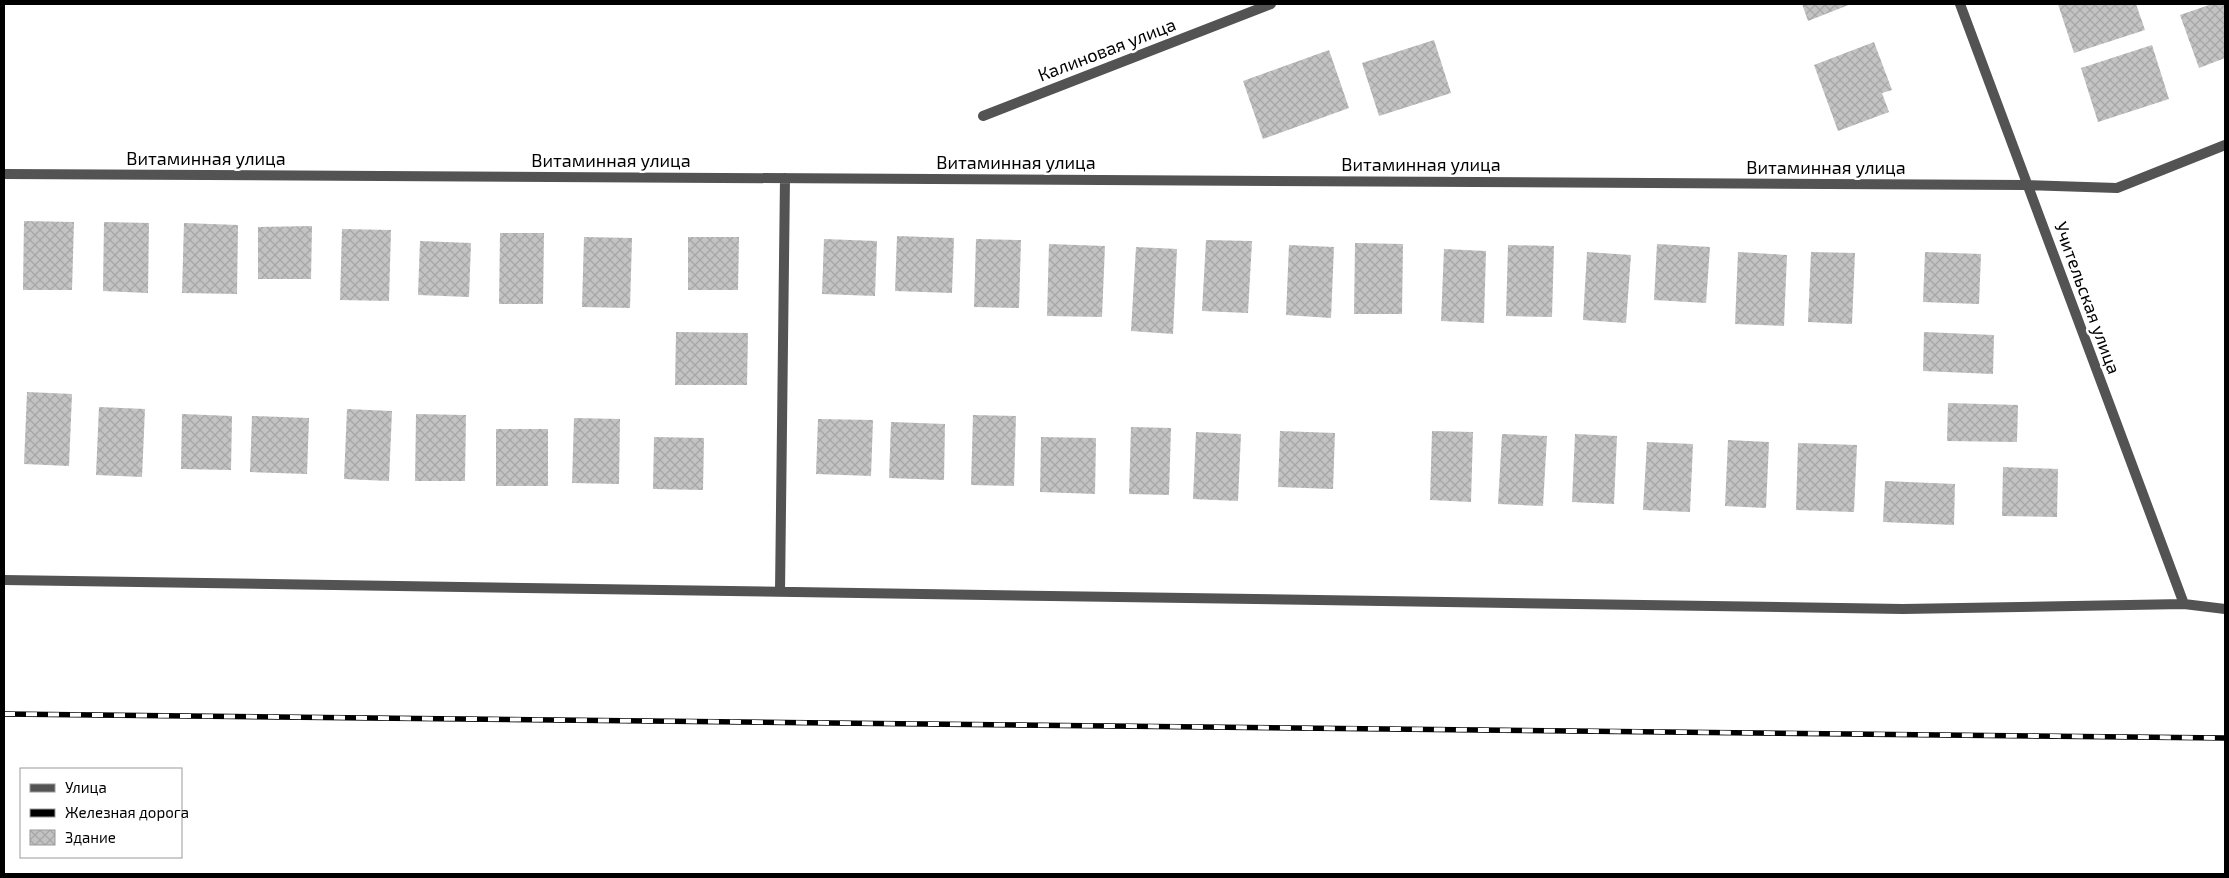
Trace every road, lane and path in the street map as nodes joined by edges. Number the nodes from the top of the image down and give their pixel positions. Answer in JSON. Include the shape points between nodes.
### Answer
{"nodes":[{"id":1,"x":1271,"y":4,"type":"edge"},
{"id":2,"x":1960,"y":4,"type":"edge"},
{"id":3,"x":983,"y":116,"type":"dead end"},
{"id":4,"x":2225,"y":145,"type":"edge"},
{"id":5,"x":4,"y":174,"type":"edge"},
{"id":6,"x":785,"y":178,"type":"junction"},
{"id":7,"x":2028,"y":185,"type":"junction"},
{"id":8,"x":4,"y":580,"type":"edge"},
{"id":9,"x":780,"y":592,"type":"junction"},
{"id":10,"x":2184,"y":604,"type":"junction"},
{"id":11,"x":2225,"y":609,"type":"edge"}],
"edges":[{"from":1,"to":3,"type":"street","name":"Калиновая улица"},
{"from":2,"to":7,"type":"street","name":"Учительская улица"},
{"from":4,"to":7,"type":"street","name":"Витаминная улица","via":[[2117,188]]},
{"from":5,"to":6,"type":"street","name":"Витаминная улица"},
{"from":6,"to":7,"type":"street","name":"Витаминная улица"},
{"from":6,"to":9,"type":"street"},
{"from":7,"to":10,"type":"street","name":"Учительская улица"},
{"from":8,"to":9,"type":"street"},
{"from":9,"to":10,"type":"street","via":[[1903,609]]},
{"from":10,"to":11,"type":"street"}]}
